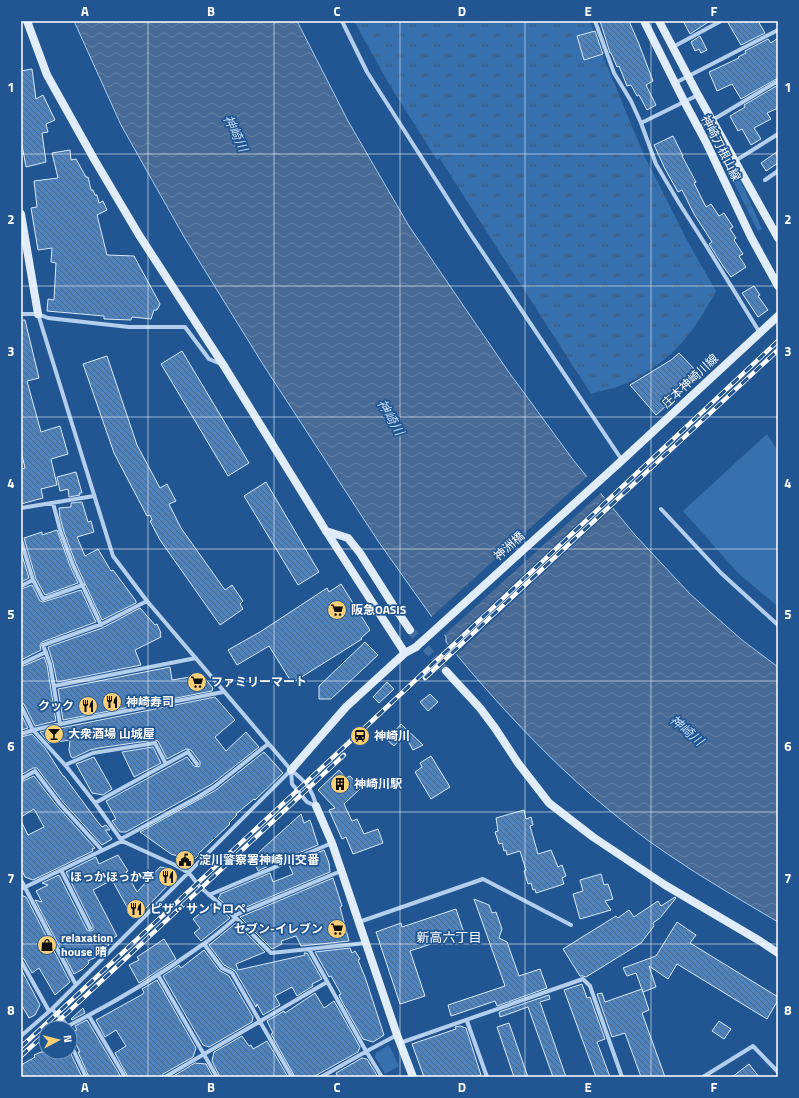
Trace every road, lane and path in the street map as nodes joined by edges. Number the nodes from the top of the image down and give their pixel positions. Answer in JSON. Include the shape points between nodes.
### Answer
{"nodes":[{"id":1,"x":27,"y":21,"type":"edge"},
{"id":2,"x":342,"y":21,"type":"edge"},
{"id":3,"x":595,"y":21,"type":"edge"},
{"id":4,"x":644,"y":21,"type":"edge"},
{"id":5,"x":659,"y":21,"type":"edge"},
{"id":6,"x":720,"y":21,"type":"edge"},
{"id":7,"x":778,"y":30,"type":"edge"},
{"id":8,"x":673,"y":48,"type":"junction"},
{"id":9,"x":688,"y":77,"type":"junction"},
{"id":10,"x":778,"y":81,"type":"edge"},
{"id":11,"x":675,"y":83,"type":"junction"},
{"id":12,"x":698,"y":95,"type":"junction"},
{"id":13,"x":684,"y":101,"type":"junction"},
{"id":14,"x":712,"y":120,"type":"junction"},
{"id":15,"x":641,"y":123,"type":"junction"},
{"id":16,"x":699,"y":128,"type":"junction"},
{"id":17,"x":778,"y":134,"type":"edge"},
{"id":18,"x":735,"y":161,"type":"junction"},
{"id":19,"x":778,"y":171,"type":"edge"},
{"id":20,"x":765,"y":180,"type":"dead end"},
{"id":21,"x":21,"y":214,"type":"edge"},
{"id":22,"x":778,"y":238,"type":"edge"},
{"id":23,"x":778,"y":286,"type":"edge"},
{"id":24,"x":21,"y":314,"type":"edge"},
{"id":25,"x":38,"y":314,"type":"junction"},
{"id":26,"x":778,"y":316,"type":"edge"},
{"id":27,"x":760,"y":333,"type":"junction"},
{"id":28,"x":224,"y":366,"type":"junction"},
{"id":29,"x":620,"y":462,"type":"junction"},
{"id":30,"x":94,"y":496,"type":"junction"},
{"id":31,"x":53,"y":503,"type":"junction"},
{"id":32,"x":21,"y":508,"type":"edge"},
{"id":33,"x":661,"y":509,"type":"dead end"},
{"id":34,"x":326,"y":531,"type":"junction"},
{"id":35,"x":21,"y":540,"type":"edge"},
{"id":36,"x":33,"y":580,"type":"junction"},
{"id":37,"x":82,"y":585,"type":"junction"},
{"id":38,"x":21,"y":586,"type":"edge"},
{"id":39,"x":147,"y":601,"type":"junction"},
{"id":40,"x":101,"y":625,"type":"junction"},
{"id":41,"x":778,"y":625,"type":"edge"},
{"id":42,"x":410,"y":630,"type":"tunnel mouth"},
{"id":43,"x":46,"y":652,"type":"junction"},
{"id":44,"x":405,"y":653,"type":"junction"},
{"id":45,"x":196,"y":658,"type":"junction"},
{"id":46,"x":21,"y":664,"type":"edge"},
{"id":47,"x":446,"y":671,"type":"tunnel mouth"},
{"id":48,"x":54,"y":686,"type":"junction"},
{"id":49,"x":224,"y":692,"type":"junction"},
{"id":50,"x":21,"y":706,"type":"edge"},
{"id":51,"x":60,"y":724,"type":"junction"},
{"id":52,"x":33,"y":730,"type":"junction"},
{"id":53,"x":21,"y":734,"type":"edge"},
{"id":54,"x":268,"y":744,"type":"junction"},
{"id":55,"x":166,"y":764,"type":"junction"},
{"id":56,"x":197,"y":764,"type":"dead end"},
{"id":57,"x":64,"y":765,"type":"junction"},
{"id":58,"x":291,"y":770,"type":"junction"},
{"id":59,"x":21,"y":779,"type":"edge"},
{"id":60,"x":95,"y":803,"type":"junction"},
{"id":61,"x":316,"y":806,"type":"junction"},
{"id":62,"x":121,"y":840,"type":"junction"},
{"id":63,"x":332,"y":843,"type":"junction"},
{"id":64,"x":102,"y":850,"type":"junction"},
{"id":65,"x":60,"y":870,"type":"junction"},
{"id":66,"x":341,"y":871,"type":"junction"},
{"id":67,"x":189,"y":873,"type":"junction"},
{"id":68,"x":21,"y":880,"type":"edge"},
{"id":69,"x":23,"y":888,"type":"edge"},
{"id":70,"x":209,"y":895,"type":"junction"},
{"id":71,"x":234,"y":917,"type":"junction"},
{"id":72,"x":359,"y":922,"type":"junction"},
{"id":73,"x":571,"y":925,"type":"dead end"},
{"id":74,"x":90,"y":928,"type":"dead end"},
{"id":75,"x":204,"y":944,"type":"junction"},
{"id":76,"x":366,"y":944,"type":"junction"},
{"id":77,"x":309,"y":949,"type":"junction"},
{"id":78,"x":778,"y":953,"type":"edge"},
{"id":79,"x":21,"y":961,"type":"edge"},
{"id":80,"x":158,"y":975,"type":"junction"},
{"id":81,"x":327,"y":982,"type":"junction"},
{"id":82,"x":76,"y":985,"type":"junction"},
{"id":83,"x":50,"y":1010,"type":"junction"},
{"id":84,"x":89,"y":1016,"type":"junction"},
{"id":85,"x":61,"y":1020,"type":"edge"},
{"id":86,"x":467,"y":1021,"type":"junction"},
{"id":87,"x":78,"y":1022,"type":"edge"},
{"id":88,"x":260,"y":1022,"type":"junction"},
{"id":89,"x":397,"y":1035,"type":"junction"},
{"id":90,"x":21,"y":1036,"type":"edge"},
{"id":91,"x":400,"y":1043,"type":"junction"},
{"id":92,"x":366,"y":1051,"type":"junction"},
{"id":93,"x":204,"y":1054,"type":"junction"},
{"id":94,"x":78,"y":1060,"type":"edge"},
{"id":95,"x":778,"y":1072,"type":"edge"},
{"id":96,"x":86,"y":1077,"type":"edge"},
{"id":97,"x":124,"y":1077,"type":"edge"},
{"id":98,"x":164,"y":1077,"type":"edge"},
{"id":99,"x":217,"y":1077,"type":"edge"},
{"id":100,"x":292,"y":1077,"type":"edge"},
{"id":101,"x":322,"y":1077,"type":"edge"},
{"id":102,"x":382,"y":1077,"type":"edge"},
{"id":103,"x":413,"y":1077,"type":"edge"},
{"id":104,"x":487,"y":1077,"type":"edge"},
{"id":105,"x":622,"y":1077,"type":"edge"},
{"id":106,"x":702,"y":1077,"type":"edge"}],
"edges":[{"from":1,"to":28,"type":"street","via":[[47,75],[74,124],[140,235]]},
{"from":2,"to":29,"type":"street","via":[[375,86]]},
{"from":3,"to":15,"type":"street","via":[[614,73]]},
{"from":4,"to":11,"type":"street","name":"神崎刀根山線"},
{"from":5,"to":8,"type":"street","name":"神崎刀根山線"},
{"from":6,"to":8,"type":"street"},
{"from":7,"to":9,"type":"street"},
{"from":8,"to":9,"type":"street","name":"神崎刀根山線"},
{"from":9,"to":11,"type":"street"},
{"from":9,"to":12,"type":"street","name":"神崎刀根山線"},
{"from":10,"to":14,"type":"street"},
{"from":11,"to":13,"type":"street","name":"神崎刀根山線"},
{"from":12,"to":13,"type":"street"},
{"from":12,"to":14,"type":"street","name":"神崎刀根山線"},
{"from":13,"to":15,"type":"street"},
{"from":13,"to":16,"type":"street","name":"神崎刀根山線"},
{"from":14,"to":16,"type":"street"},
{"from":14,"to":18,"type":"street","name":"神崎刀根山線"},
{"from":15,"to":27,"type":"street","via":[[656,164]]},
{"from":16,"to":23,"type":"street","name":"神崎刀根山線","via":[[751,237]]},
{"from":17,"to":18,"type":"street"},
{"from":18,"to":22,"type":"street","name":"神崎刀根山線"},
{"from":19,"to":20,"type":"street"},
{"from":21,"to":25,"type":"street"},
{"from":24,"to":25,"type":"street"},
{"from":25,"to":28,"type":"street","via":[[48,318],[129,327],[185,327],[209,359]]},
{"from":25,"to":30,"type":"street"},
{"from":26,"to":27,"type":"street","name":"庄本神崎川線"},
{"from":27,"to":29,"type":"street","name":"庄本神崎川線"},
{"from":28,"to":34,"type":"street"},
{"from":29,"to":44,"type":"street","name":"神洲橋","bridge":true,"via":[[416,647]]},
{"from":30,"to":31,"type":"street"},
{"from":30,"to":39,"type":"street","via":[[113,556]]},
{"from":31,"to":32,"type":"street"},
{"from":31,"to":37,"type":"street","via":[[61,533]]},
{"from":33,"to":41,"type":"street","via":[[721,573]]},
{"from":34,"to":42,"type":"street","via":[[348,538]]},
{"from":34,"to":44,"type":"street"},
{"from":35,"to":36,"type":"street"},
{"from":36,"to":37,"type":"street","via":[[43,598]]},
{"from":36,"to":38,"type":"street"},
{"from":37,"to":40,"type":"street"},
{"from":39,"to":40,"type":"street"},
{"from":39,"to":45,"type":"street"},
{"from":40,"to":43,"type":"street","via":[[43,644]]},
{"from":43,"to":46,"type":"street"},
{"from":43,"to":48,"type":"street"},
{"from":44,"to":58,"type":"street","name":"神洲橋","via":[[346,708]]},
{"from":45,"to":48,"type":"street"},
{"from":45,"to":49,"type":"street"},
{"from":47,"to":78,"type":"street","via":[[480,708],[549,803],[593,837],[665,885]]},
{"from":48,"to":51,"type":"street"},
{"from":49,"to":51,"type":"street"},
{"from":49,"to":54,"type":"street"},
{"from":50,"to":52,"type":"street"},
{"from":51,"to":52,"type":"street"},
{"from":52,"to":53,"type":"street"},
{"from":52,"to":57,"type":"street"},
{"from":54,"to":58,"type":"street"},
{"from":54,"to":62,"type":"street","via":[[214,787]]},
{"from":55,"to":56,"type":"street","via":[[188,752]]},
{"from":55,"to":57,"type":"street","via":[[155,743],[93,752]]},
{"from":55,"to":60,"type":"street"},
{"from":57,"to":60,"type":"street"},
{"from":58,"to":61,"type":"street","via":[[300,777],[314,796]]},
{"from":58,"to":61,"type":"street","via":[[292,784],[307,802]]},
{"from":58,"to":67,"type":"street"},
{"from":59,"to":64,"type":"street","via":[[35,771],[60,804]]},
{"from":60,"to":62,"type":"street"},
{"from":61,"to":63,"type":"street"},
{"from":62,"to":64,"type":"street"},
{"from":62,"to":67,"type":"street"},
{"from":63,"to":66,"type":"street"},
{"from":63,"to":70,"type":"street"},
{"from":64,"to":65,"type":"street"},
{"from":65,"to":69,"type":"street"},
{"from":65,"to":74,"type":"street"},
{"from":66,"to":71,"type":"street"},
{"from":66,"to":72,"type":"street"},
{"from":67,"to":70,"type":"street"},
{"from":67,"to":82,"type":"street"},
{"from":68,"to":69,"type":"street"},
{"from":69,"to":82,"type":"street"},
{"from":70,"to":71,"type":"street"},
{"from":71,"to":75,"type":"street"},
{"from":71,"to":77,"type":"street","via":[[271,953]]},
{"from":72,"to":73,"type":"street","via":[[483,879]]},
{"from":72,"to":76,"type":"street"},
{"from":75,"to":80,"type":"street"},
{"from":75,"to":88,"type":"street","via":[[222,968],[232,973]]},
{"from":76,"to":77,"type":"street"},
{"from":76,"to":89,"type":"street"},
{"from":77,"to":81,"type":"street"},
{"from":79,"to":83,"type":"street"},
{"from":80,"to":84,"type":"street"},
{"from":80,"to":93,"type":"street"},
{"from":81,"to":88,"type":"street"},
{"from":81,"to":92,"type":"street"},
{"from":82,"to":83,"type":"street"},
{"from":83,"to":85,"type":"street"},
{"from":83,"to":90,"type":"street"},
{"from":84,"to":87,"type":"street"},
{"from":84,"to":97,"type":"street"},
{"from":86,"to":91,"type":"street"},
{"from":86,"to":104,"type":"street"},
{"from":86,"to":105,"type":"street","via":[[583,979],[590,986]]},
{"from":88,"to":93,"type":"street"},
{"from":88,"to":100,"type":"street"},
{"from":89,"to":91,"type":"street"},
{"from":89,"to":92,"type":"street"},
{"from":91,"to":103,"type":"street"},
{"from":92,"to":101,"type":"street"},
{"from":92,"to":102,"type":"street"},
{"from":93,"to":98,"type":"street"},
{"from":93,"to":99,"type":"street"},
{"from":94,"to":96,"type":"street"},
{"from":95,"to":106,"type":"street","via":[[753,1046]]}]}
